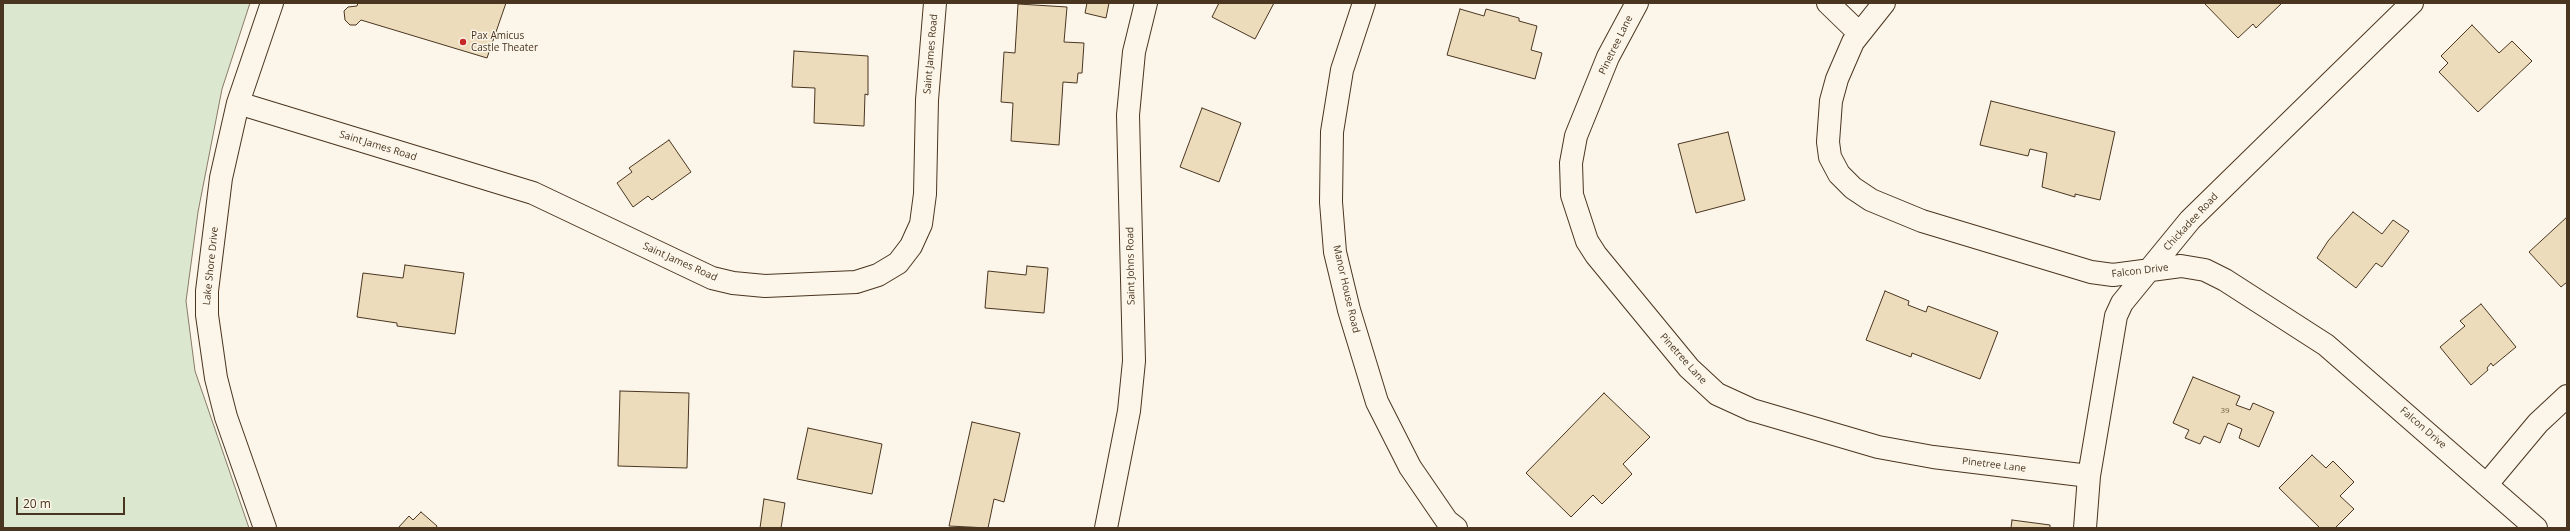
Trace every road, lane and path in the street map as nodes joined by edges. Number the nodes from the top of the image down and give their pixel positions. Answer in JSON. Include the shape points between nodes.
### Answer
{"nodes":[{"id":1,"x":272,"y":3,"type":"edge"},
{"id":2,"x":935,"y":3,"type":"edge"},
{"id":3,"x":1146,"y":3,"type":"edge"},
{"id":4,"x":1364,"y":3,"type":"edge"},
{"id":5,"x":1637,"y":3,"type":"edge"},
{"id":6,"x":1828,"y":3,"type":"edge"},
{"id":7,"x":1884,"y":3,"type":"edge"},
{"id":8,"x":2412,"y":3,"type":"edge"},
{"id":9,"x":1859,"y":33,"type":"junction"},
{"id":10,"x":238,"y":103,"type":"junction"},
{"id":11,"x":2148,"y":270,"type":"junction"},
{"id":12,"x":2567,"y":396,"type":"edge"},
{"id":13,"x":2089,"y":476,"type":"junction"},
{"id":14,"x":2487,"y":484,"type":"junction"},
{"id":15,"x":265,"y":528,"type":"edge"},
{"id":16,"x":1106,"y":528,"type":"edge"},
{"id":17,"x":1456,"y":528,"type":"edge"},
{"id":18,"x":2085,"y":528,"type":"edge"},
{"id":19,"x":2536,"y":528,"type":"edge"}],
"edges":[{"from":1,"to":10,"type":"street","name":"Lake Shore Drive"},
{"from":2,"to":10,"type":"street","name":"Saint James Road","via":[[927,100],[925,194],[921,224],[912,246],[898,263],[878,276],[856,282],[765,286],[712,278],[533,193]]},
{"from":3,"to":16,"type":"street","name":"Saint Johns Road","via":[[1134,52],[1128,115],[1134,361],[1129,411]]},
{"from":4,"to":17,"type":"street","name":"Manor House Road","via":[[1342,70],[1332,132],[1331,202],[1335,252],[1349,310],[1377,402],[1410,467],[1447,521]]},
{"from":5,"to":13,"type":"street","name":"Pinetree Lane","via":[[1608,58],[1576,136],[1571,163],[1572,195],[1587,241],[1596,255],[1689,368],[1717,394],[1752,410],[1878,447],[1933,457]]},
{"from":6,"to":9,"type":"street"},
{"from":7,"to":9,"type":"street","name":"Falcon Drive"},
{"from":8,"to":11,"type":"street","name":"Chickadee Road","via":[[2190,220]]},
{"from":9,"to":11,"type":"street","name":"Falcon Drive","via":[[1837,79],[1828,142],[1834,166],[1853,188],[1871,200],[1922,222],[2091,272],[2113,275]]},
{"from":10,"to":15,"type":"street","name":"Lake Shore Drive","via":[[221,178],[207,291],[207,315],[216,378],[226,417]]},
{"from":11,"to":13,"type":"street","name":"Chickadee Road","via":[[2122,303],[2116,316]]},
{"from":11,"to":14,"type":"street","name":"Falcon Drive","via":[[2181,266],[2204,270],[2268,307],[2326,345]]},
{"from":12,"to":14,"type":"street","via":[[2538,423]]},
{"from":13,"to":18,"type":"street","name":"Chickadee Road"},
{"from":14,"to":19,"type":"street","name":"Falcon Drive"}]}
